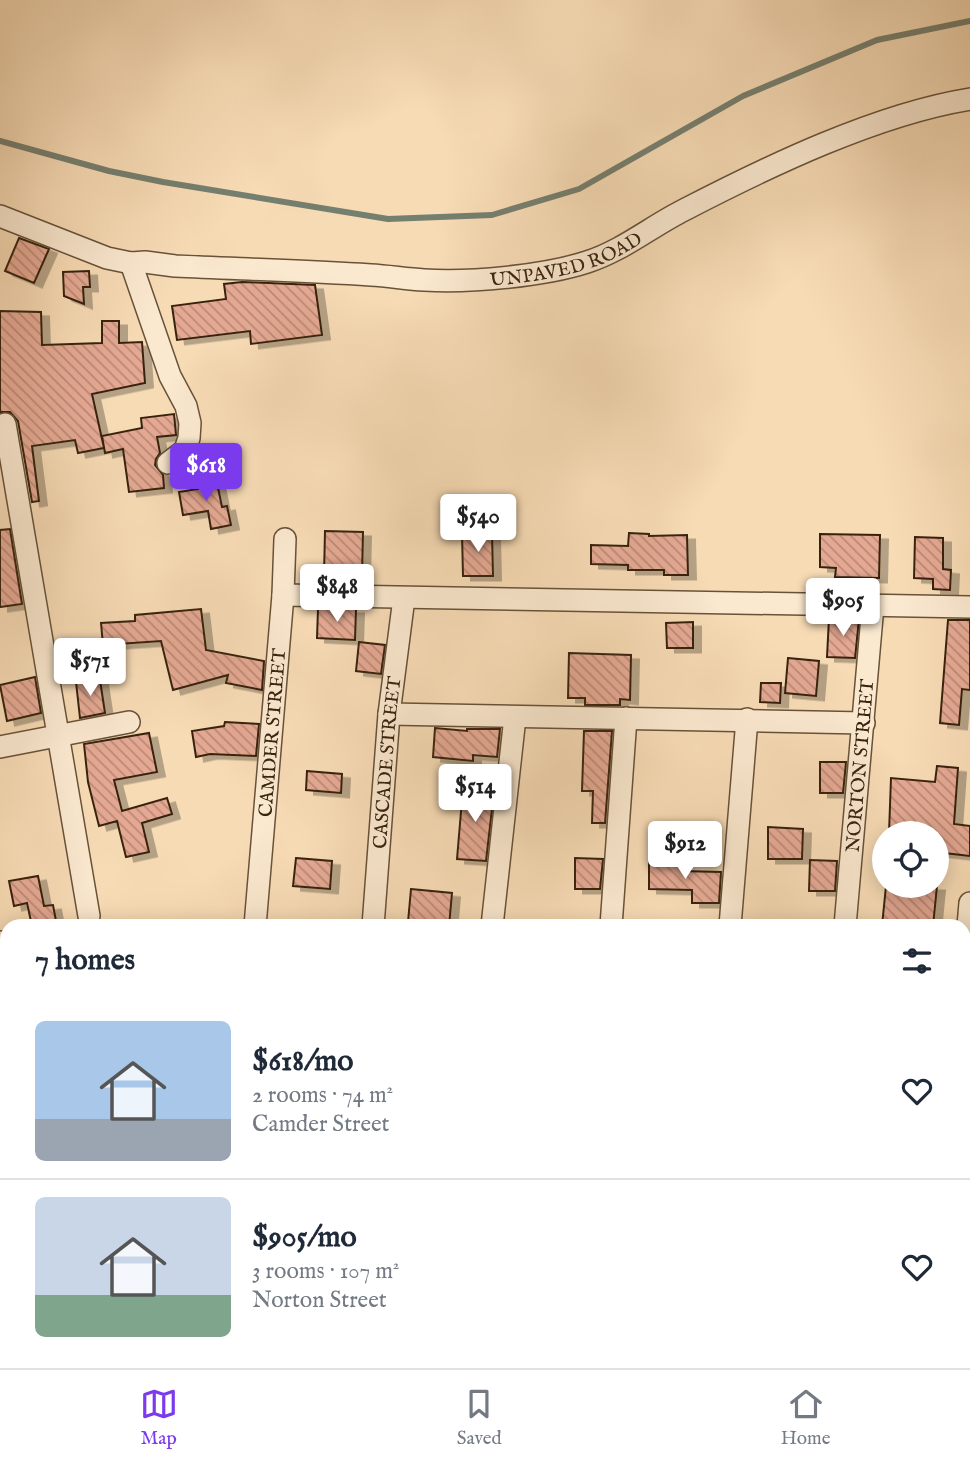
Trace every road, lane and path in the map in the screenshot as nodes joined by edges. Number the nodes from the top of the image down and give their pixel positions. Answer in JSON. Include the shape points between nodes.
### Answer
{"nodes":[{"id":1,"x":970,"y":99,"type":"edge"},
{"id":2,"x":0,"y":216,"type":"edge"},
{"id":3,"x":131,"y":264,"type":"junction"},
{"id":4,"x":5,"y":424,"type":"dead end"},
{"id":5,"x":168,"y":463,"type":"dead end"},
{"id":6,"x":285,"y":539,"type":"dead end"},
{"id":7,"x":283,"y":595,"type":"junction"},
{"id":8,"x":404,"y":598,"type":"junction"},
{"id":9,"x":873,"y":605,"type":"junction"},
{"id":10,"x":970,"y":607,"type":"edge"},
{"id":11,"x":389,"y":714,"type":"junction"},
{"id":12,"x":515,"y":717,"type":"junction"},
{"id":13,"x":626,"y":718,"type":"junction"},
{"id":14,"x":747,"y":719,"type":"junction"},
{"id":15,"x":129,"y":722,"type":"dead end"},
{"id":16,"x":864,"y":723,"type":"junction"},
{"id":17,"x":59,"y":736,"type":"junction"},
{"id":18,"x":0,"y":747,"type":"edge"},
{"id":19,"x":89,"y":916,"type":"dead end"},
{"id":20,"x":256,"y":919,"type":"edge"},
{"id":21,"x":374,"y":919,"type":"edge"},
{"id":22,"x":493,"y":919,"type":"edge"},
{"id":23,"x":612,"y":919,"type":"edge"},
{"id":24,"x":731,"y":919,"type":"edge"},
{"id":25,"x":846,"y":919,"type":"edge"}],
"edges":[{"from":1,"to":3,"type":"street","name":"UNPAVED ROAD","via":[[940,104],[853,133],[746,178],[613,252],[557,269],[427,280]]},
{"from":2,"to":3,"type":"street","name":"UNPAVED ROAD"},
{"from":3,"to":5,"type":"street","via":[[190,423],[185,450]]},
{"from":4,"to":17,"type":"street"},
{"from":6,"to":7,"type":"street","name":"CAMDER STREET"},
{"from":7,"to":8,"type":"street"},
{"from":7,"to":20,"type":"street","name":"CAMDER STREET"},
{"from":8,"to":9,"type":"street"},
{"from":8,"to":11,"type":"street","name":"CASCADE STREET"},
{"from":9,"to":10,"type":"street"},
{"from":9,"to":16,"type":"street","name":"NORTON STREET"},
{"from":11,"to":12,"type":"street"},
{"from":11,"to":21,"type":"street","name":"CASCADE STREET"},
{"from":12,"to":13,"type":"street"},
{"from":12,"to":22,"type":"street"},
{"from":13,"to":14,"type":"street"},
{"from":13,"to":23,"type":"street"},
{"from":14,"to":16,"type":"street"},
{"from":14,"to":24,"type":"street"},
{"from":15,"to":17,"type":"street"},
{"from":16,"to":25,"type":"street","name":"NORTON STREET"},
{"from":17,"to":18,"type":"street"},
{"from":17,"to":19,"type":"street"}]}
